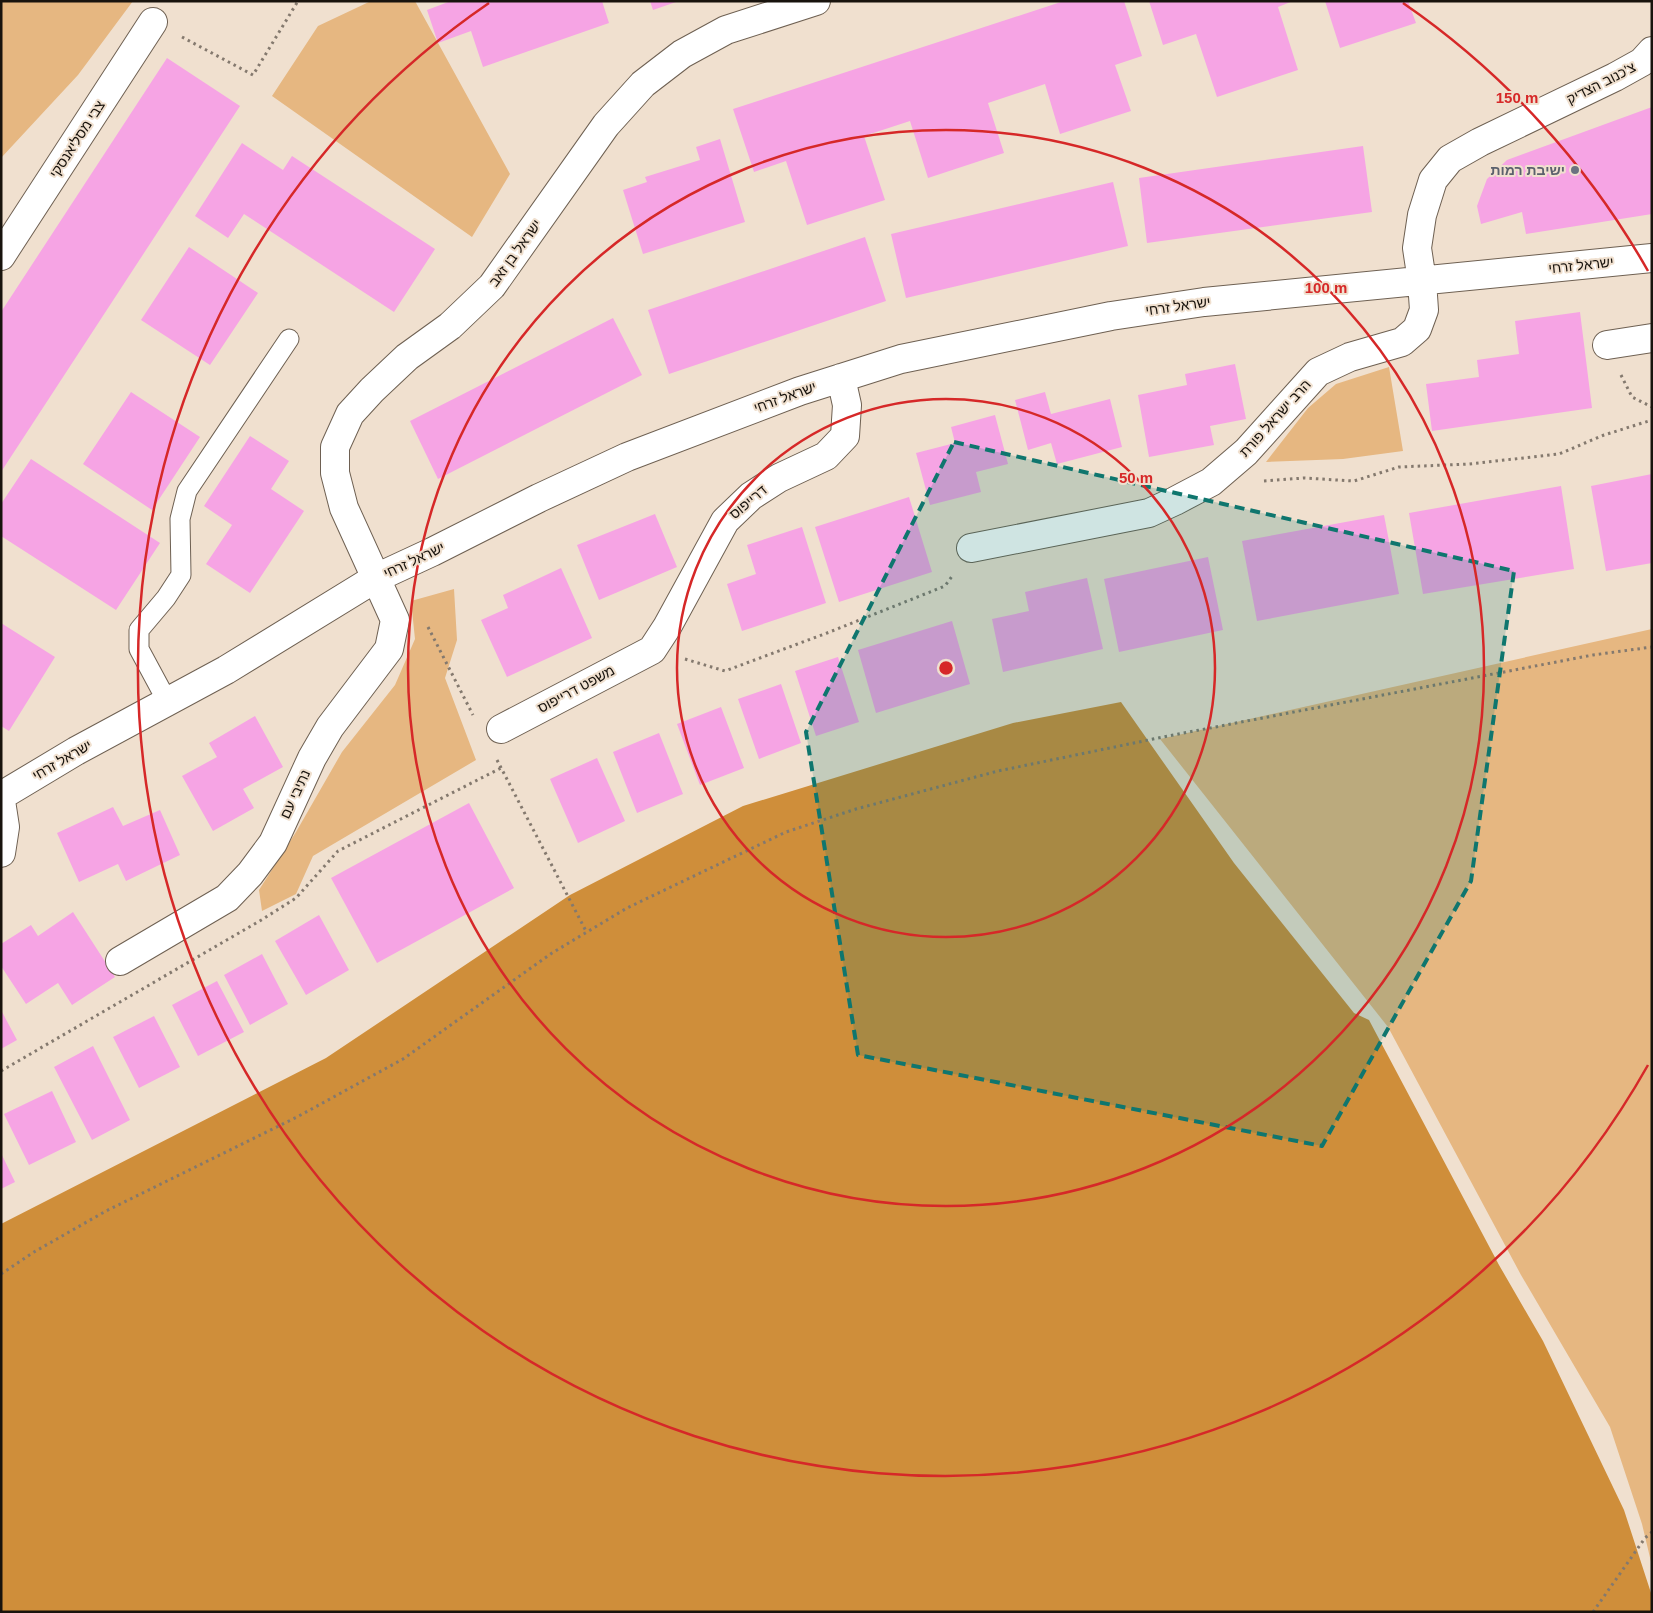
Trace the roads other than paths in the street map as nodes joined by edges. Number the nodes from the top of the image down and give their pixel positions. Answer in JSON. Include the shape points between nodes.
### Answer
{"nodes":[{"id":1,"x":816,"y":1,"type":"edge"},
{"id":2,"x":153,"y":22,"type":"road end"},
{"id":3,"x":1652,"y":51,"type":"edge"},
{"id":4,"x":1,"y":256,"type":"edge"},
{"id":5,"x":1652,"y":258,"type":"edge"},
{"id":6,"x":1422,"y":281,"type":"junction"},
{"id":7,"x":1652,"y":338,"type":"edge"},
{"id":8,"x":289,"y":339,"type":"dead end"},
{"id":9,"x":1607,"y":345,"type":"road end"},
{"id":10,"x":841,"y":378,"type":"junction"},
{"id":11,"x":971,"y":548,"type":"road end"},
{"id":12,"x":376,"y":578,"type":"junction"},
{"id":13,"x":652,"y":650,"type":"joint"},
{"id":14,"x":168,"y":701,"type":"junction"},
{"id":15,"x":501,"y":729,"type":"dead end"},
{"id":16,"x":1,"y":796,"type":"edge"},
{"id":17,"x":1,"y":801,"type":"edge"},
{"id":18,"x":1,"y":853,"type":"edge"},
{"id":19,"x":120,"y":961,"type":"dead end"}],
"edges":[{"from":1,"to":12,"type":"street","name":"ישראל בן זאב","via":[[726,30],[682,54],[643,84],[606,125],[492,286],[450,326],[407,357],[350,414],[335,447],[335,473],[344,508]]},
{"from":2,"to":4,"type":"street","name":"צבי מסליאנסקי"},
{"from":3,"to":6,"type":"street","name":"צ'כנוב הצדיק","via":[[1642,62],[1616,77],[1450,158],[1433,180],[1422,214],[1417,248]]},
{"from":5,"to":6,"type":"street","name":"ישראל זרחי"},
{"from":6,"to":10,"type":"street","name":"ישראל זרחי","via":[[1204,302],[1111,316],[902,359]]},
{"from":6,"to":11,"type":"street","name":"הרב ישראל פורת","via":[[1424,310],[1417,329],[1402,342],[1350,357],[1318,372],[1246,452],[1211,482],[1148,513]]},
{"from":7,"to":9,"type":"street"},
{"from":8,"to":14,"type":"lane","via":[[187,491],[180,518],[181,575],[139,630],[140,649]]},
{"from":10,"to":12,"type":"street","name":"ישראל זרחי","via":[[626,457]]},
{"from":10,"to":13,"type":"street","name":"דרייפוס","via":[[847,405],[845,436],[826,456],[779,478],[752,496],[725,521]]},
{"from":12,"to":14,"type":"street","name":"ישראל זרחי","via":[[226,670]]},
{"from":12,"to":19,"type":"street","name":"נתיבי עם","via":[[395,620],[389,649],[330,727],[273,843],[227,898]]},
{"from":13,"to":15,"type":"street","name":"משפט דרייפוס"},
{"from":14,"to":16,"type":"street","name":"ישראל זרחי"},
{"from":17,"to":18,"type":"street","via":[[5,827]]}]}
